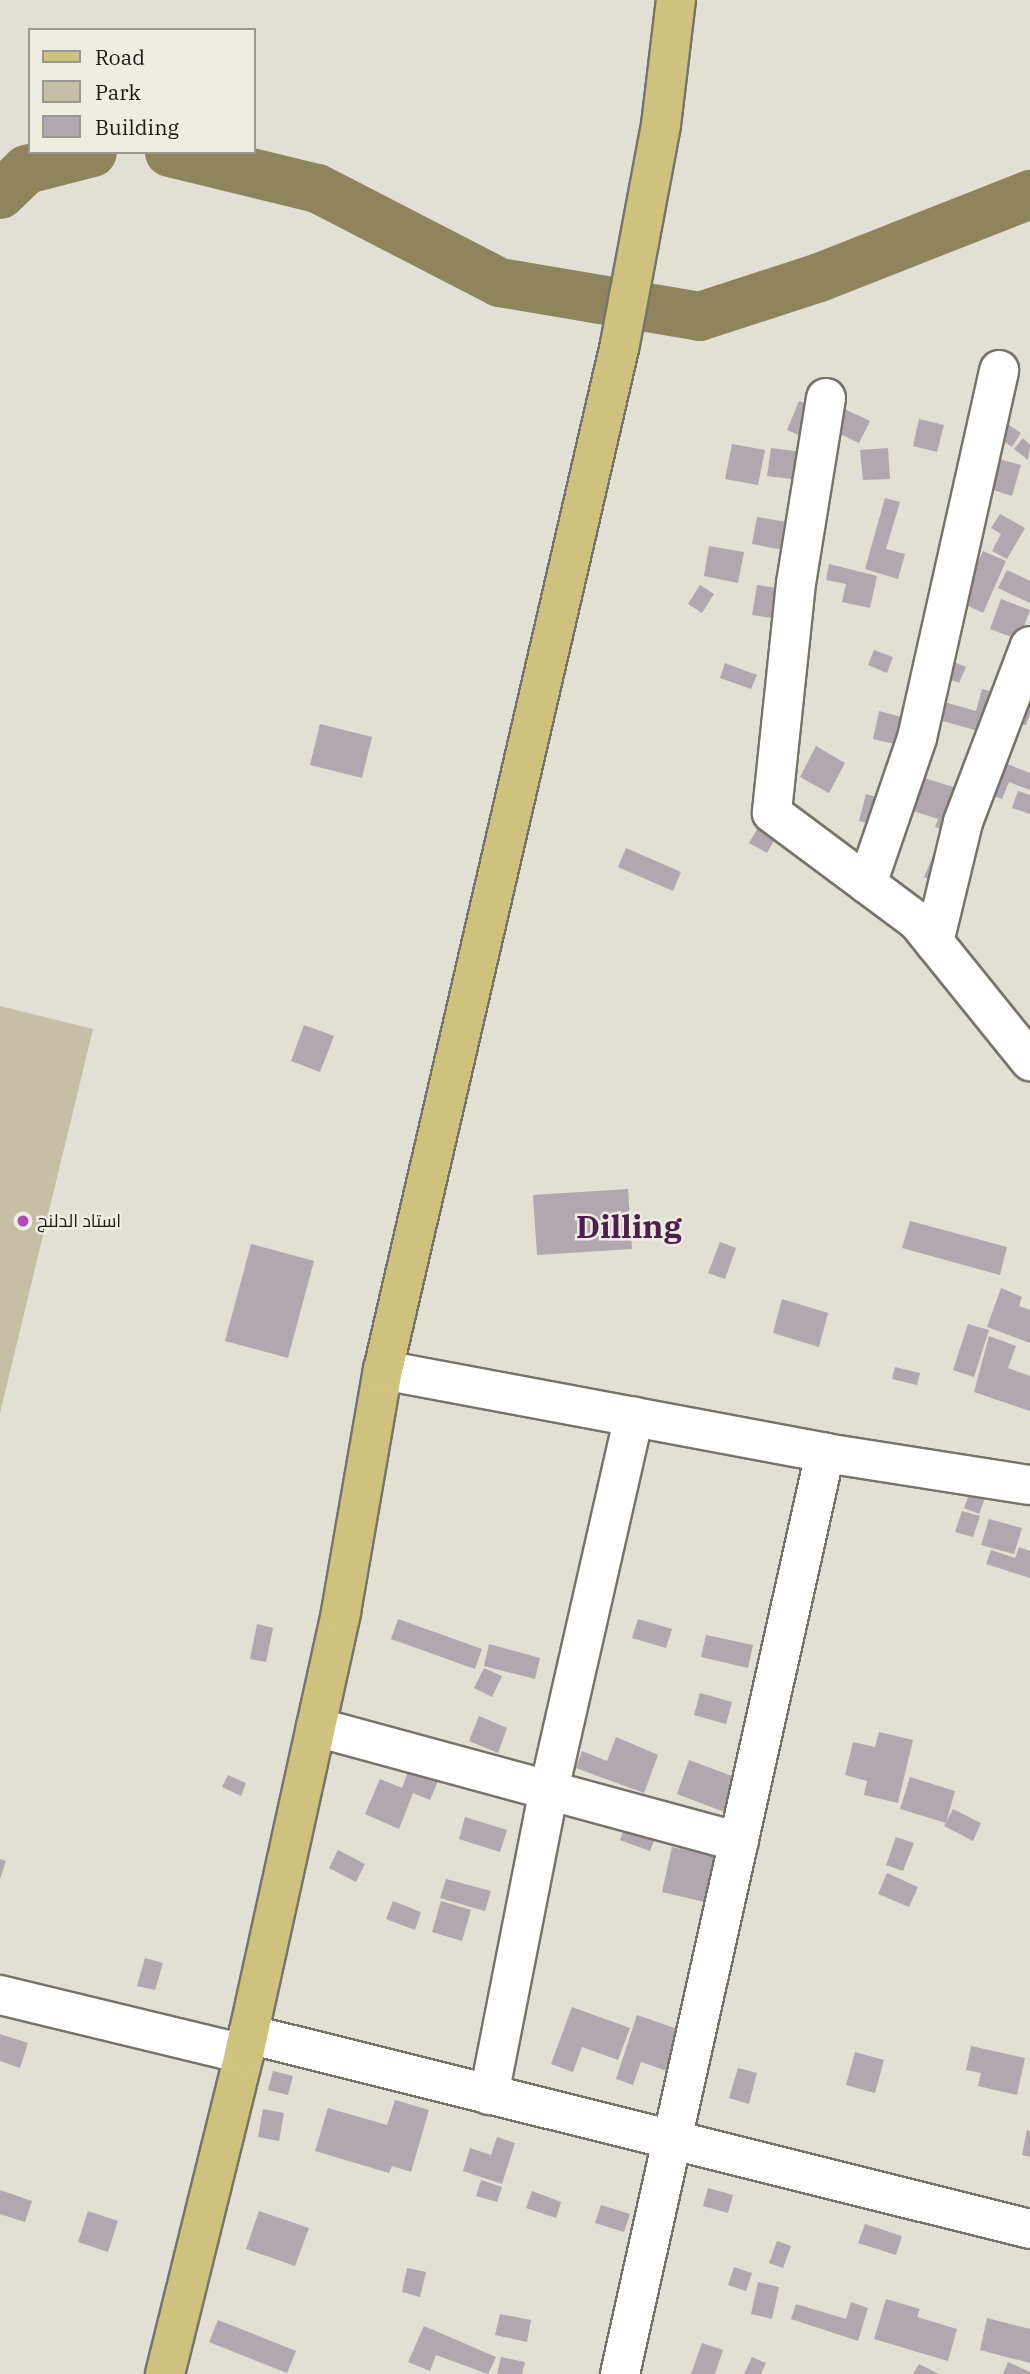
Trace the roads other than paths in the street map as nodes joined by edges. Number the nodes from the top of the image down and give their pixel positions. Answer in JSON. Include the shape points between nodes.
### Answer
{"nodes":[{"id":1,"x":676,"y":0,"type":"edge"},
{"id":2,"x":999,"y":370,"type":"dead end"},
{"id":3,"x":826,"y":398,"type":"dead end"},
{"id":4,"x":1030,"y":646,"type":"edge"},
{"id":5,"x":867,"y":884,"type":"junction"},
{"id":6,"x":934,"y":942,"type":"junction"},
{"id":7,"x":1030,"y":1061,"type":"edge"},
{"id":8,"x":383,"y":1370,"type":"junction"},
{"id":9,"x":634,"y":1417,"type":"junction"},
{"id":10,"x":825,"y":1453,"type":"junction"},
{"id":11,"x":1030,"y":1485,"type":"edge"},
{"id":12,"x":316,"y":1727,"type":"junction"},
{"id":13,"x":550,"y":1790,"type":"junction"},
{"id":14,"x":739,"y":1842,"type":"junction"},
{"id":15,"x":0,"y":1995,"type":"edge"},
{"id":16,"x":246,"y":2044,"type":"junction"},
{"id":17,"x":489,"y":2095,"type":"junction"},
{"id":18,"x":672,"y":2141,"type":"junction"},
{"id":19,"x":1030,"y":2229,"type":"edge"},
{"id":20,"x":165,"y":2374,"type":"edge"},
{"id":21,"x":620,"y":2374,"type":"edge"}],
"edges":[{"from":1,"to":8,"type":"main road","via":[[620,344]]},
{"from":2,"to":5,"type":"street","via":[[917,738]]},
{"from":3,"to":5,"type":"street","via":[[796,583],[772,813]]},
{"from":4,"to":6,"type":"street","via":[[963,822]]},
{"from":5,"to":6,"type":"street","via":[[918,922]]},
{"from":6,"to":7,"type":"street"},
{"from":8,"to":9,"type":"street"},
{"from":8,"to":12,"type":"main road"},
{"from":9,"to":10,"type":"street"},
{"from":9,"to":13,"type":"street"},
{"from":10,"to":11,"type":"street"},
{"from":10,"to":14,"type":"street"},
{"from":12,"to":13,"type":"street"},
{"from":12,"to":16,"type":"main road"},
{"from":13,"to":14,"type":"street"},
{"from":13,"to":17,"type":"street"},
{"from":14,"to":18,"type":"street"},
{"from":15,"to":16,"type":"street"},
{"from":16,"to":17,"type":"street"},
{"from":16,"to":20,"type":"main road"},
{"from":17,"to":18,"type":"street"},
{"from":18,"to":19,"type":"street"},
{"from":18,"to":21,"type":"street"}]}
